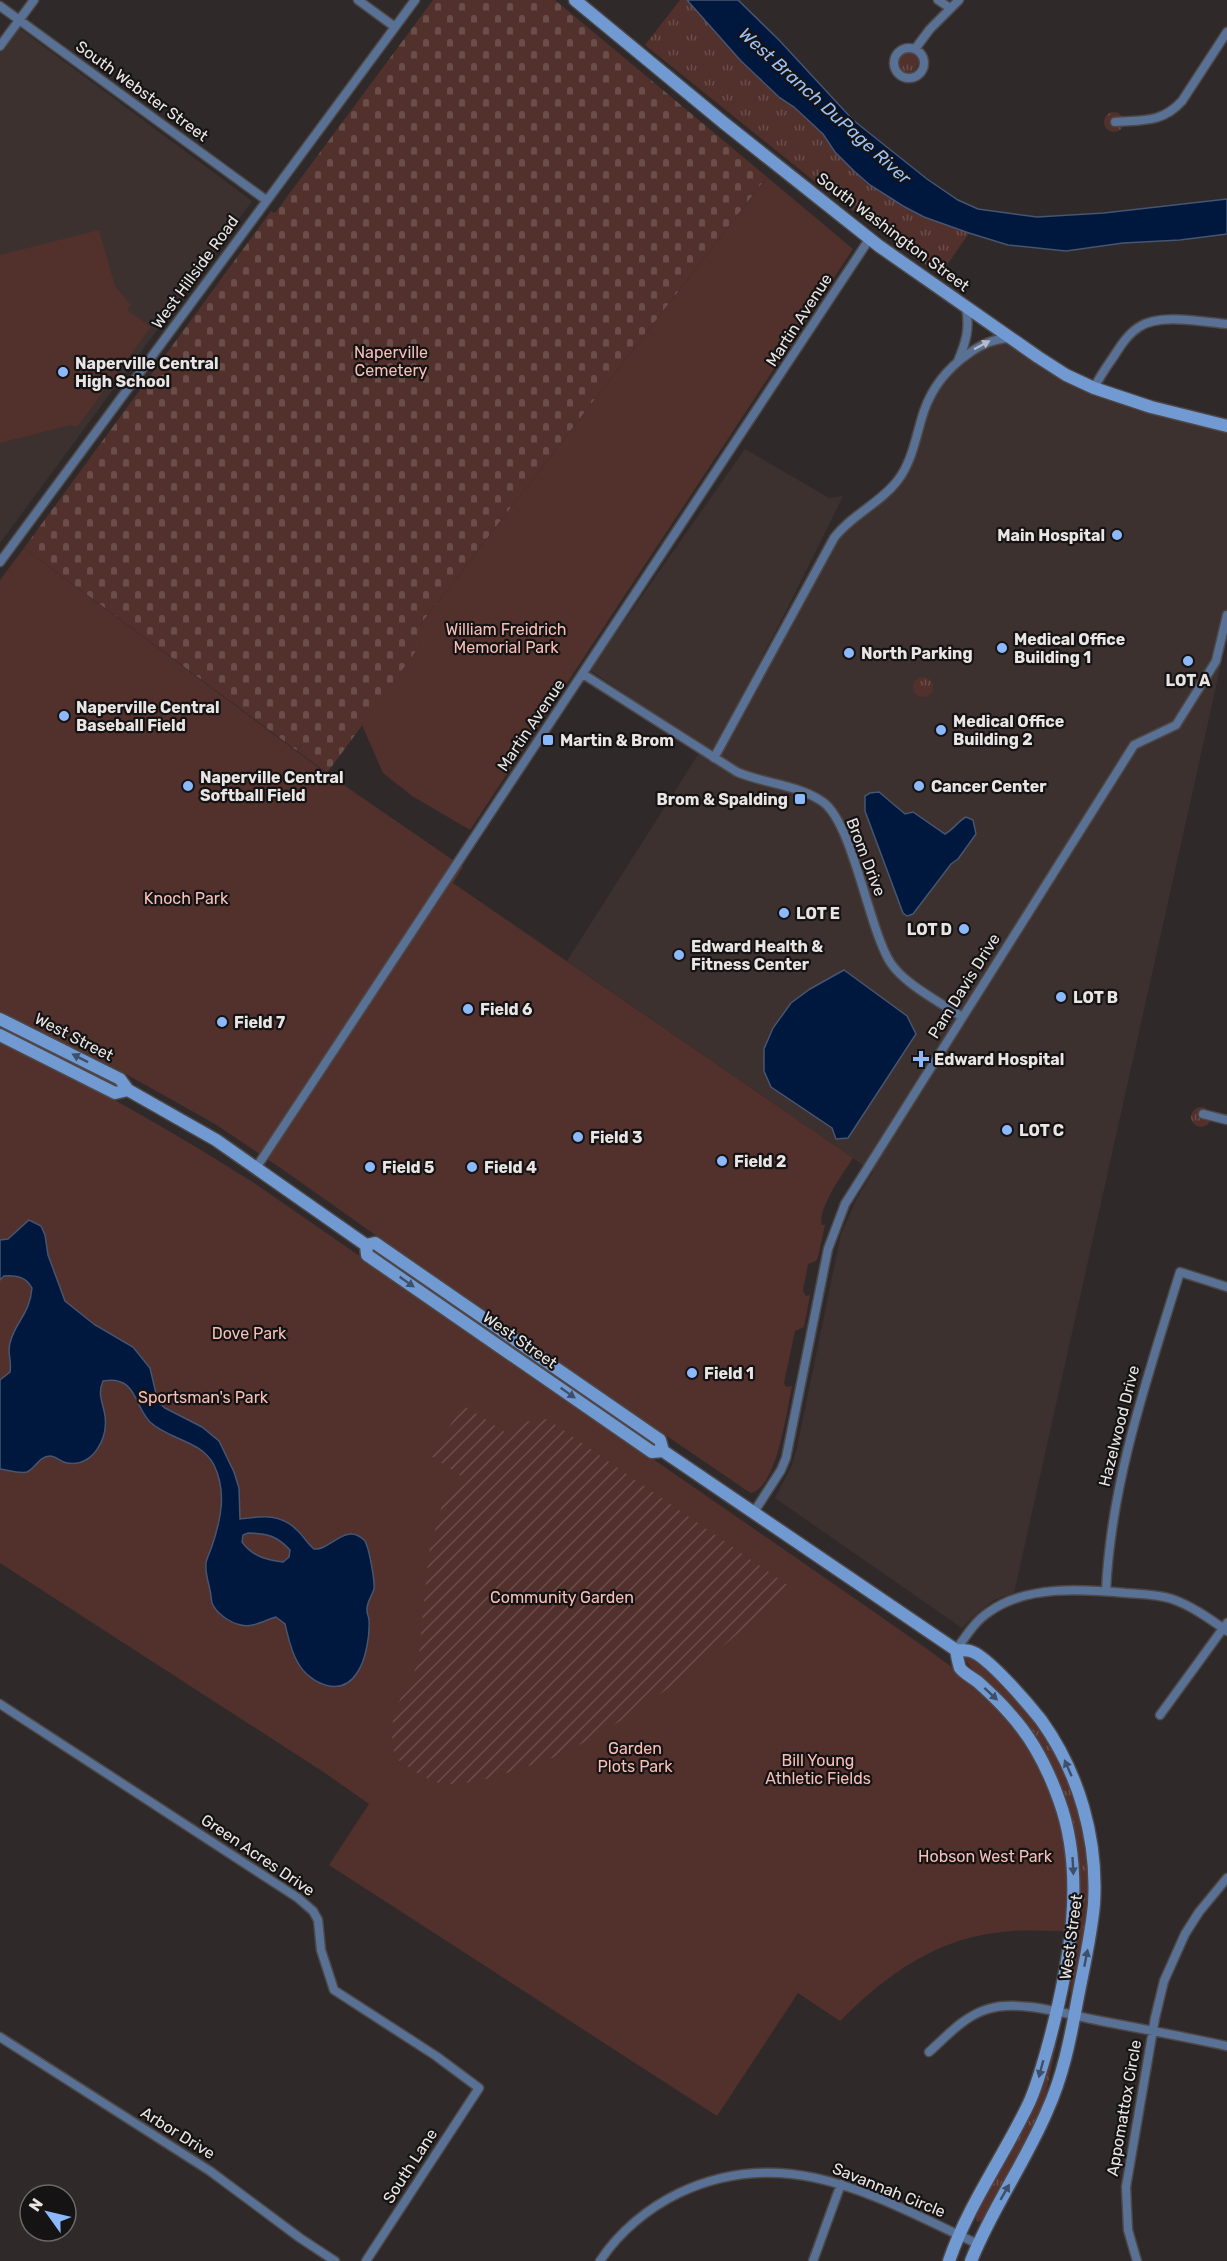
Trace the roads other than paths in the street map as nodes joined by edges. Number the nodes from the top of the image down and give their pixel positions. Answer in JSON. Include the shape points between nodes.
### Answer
{"nodes":[{"id":1,"x":34,"y":0,"type":"edge"},
{"id":2,"x":358,"y":0,"type":"edge"},
{"id":3,"x":416,"y":0,"type":"edge"},
{"id":4,"x":575,"y":0,"type":"edge"},
{"id":5,"x":938,"y":0,"type":"edge"},
{"id":6,"x":959,"y":0,"type":"edge"},
{"id":7,"x":0,"y":6,"type":"edge"},
{"id":8,"x":950,"y":8,"type":"junction"},
{"id":9,"x":19,"y":20,"type":"junction"},
{"id":10,"x":395,"y":27,"type":"junction"},
{"id":11,"x":1227,"y":32,"type":"edge"},
{"id":12,"x":0,"y":46,"type":"edge"},
{"id":13,"x":915,"y":49,"type":"dead end"},
{"id":14,"x":1115,"y":122,"type":"dead end"},
{"id":15,"x":266,"y":200,"type":"junction"},
{"id":16,"x":870,"y":238,"type":"junction"},
{"id":17,"x":966,"y":308,"type":"junction"},
{"id":18,"x":1227,"y":324,"type":"edge"},
{"id":19,"x":1010,"y":338,"type":"junction"},
{"id":20,"x":957,"y":361,"type":"junction"},
{"id":21,"x":1094,"y":388,"type":"junction"},
{"id":22,"x":1227,"y":426,"type":"edge"},
{"id":23,"x":0,"y":562,"type":"edge"},
{"id":24,"x":1227,"y":615,"type":"edge"},
{"id":25,"x":583,"y":674,"type":"junction"},
{"id":26,"x":714,"y":758,"type":"junction"},
{"id":27,"x":962,"y":1017,"type":"junction"},
{"id":28,"x":0,"y":1019,"type":"edge"},
{"id":29,"x":0,"y":1035,"type":"edge"},
{"id":30,"x":128,"y":1090,"type":"junction"},
{"id":31,"x":1203,"y":1114,"type":"dead end"},
{"id":32,"x":1227,"y":1120,"type":"edge"},
{"id":33,"x":256,"y":1168,"type":"junction"},
{"id":34,"x":1227,"y":1287,"type":"edge"},
{"id":35,"x":754,"y":1512,"type":"junction"},
{"id":36,"x":1106,"y":1591,"type":"junction"},
{"id":37,"x":1226,"y":1627,"type":"edge"},
{"id":38,"x":956,"y":1650,"type":"junction"},
{"id":39,"x":0,"y":1704,"type":"edge"},
{"id":40,"x":1160,"y":1715,"type":"dead end"},
{"id":41,"x":1227,"y":1878,"type":"edge"},
{"id":42,"x":1056,"y":2013,"type":"junction"},
{"id":43,"x":1075,"y":2016,"type":"junction"},
{"id":44,"x":1153,"y":2031,"type":"junction"},
{"id":45,"x":0,"y":2037,"type":"edge"},
{"id":46,"x":1227,"y":2046,"type":"edge"},
{"id":47,"x":929,"y":2052,"type":"dead end"},
{"id":48,"x":479,"y":2088,"type":"joint"},
{"id":49,"x":841,"y":2184,"type":"junction"},
{"id":50,"x":959,"y":2236,"type":"junction"},
{"id":51,"x":978,"y":2244,"type":"junction"},
{"id":52,"x":335,"y":2261,"type":"edge"},
{"id":53,"x":366,"y":2261,"type":"edge"},
{"id":54,"x":600,"y":2261,"type":"edge"},
{"id":55,"x":813,"y":2261,"type":"edge"},
{"id":56,"x":949,"y":2261,"type":"edge"},
{"id":57,"x":971,"y":2261,"type":"edge"},
{"id":58,"x":1137,"y":2261,"type":"edge"}],
"edges":[{"from":1,"to":9,"type":"street"},
{"from":2,"to":10,"type":"street"},
{"from":3,"to":10,"type":"street","name":"West Hillside Road"},
{"from":4,"to":16,"type":"street","name":"South Washington Street"},
{"from":5,"to":8,"type":"street"},
{"from":6,"to":8,"type":"street"},
{"from":7,"to":9,"type":"street","name":"South Webster Street"},
{"from":8,"to":13,"type":"street"},
{"from":9,"to":12,"type":"street"},
{"from":9,"to":15,"type":"street","name":"South Webster Street"},
{"from":10,"to":15,"type":"street","name":"West Hillside Road"},
{"from":11,"to":14,"type":"street","via":[[1175,109],[1155,119]]},
{"from":15,"to":23,"type":"street","name":"West Hillside Road"},
{"from":16,"to":17,"type":"street","name":"South Washington Street"},
{"from":16,"to":25,"type":"street","name":"Martin Avenue"},
{"from":17,"to":19,"type":"street","name":"South Washington Street"},
{"from":17,"to":20,"type":"street","via":[[968,336]]},
{"from":18,"to":21,"type":"street","via":[[1168,320],[1146,324],[1123,343]]},
{"from":20,"to":19,"type":"street","one_way":true,"via":[[985,343]]},
{"from":19,"to":21,"type":"street","name":"South Washington Street","via":[[1066,375]]},
{"from":20,"to":26,"type":"street","via":[[929,398],[902,475],[891,490],[841,528],[834,538]]},
{"from":21,"to":22,"type":"street","name":"South Washington Street"},
{"from":24,"to":27,"type":"street","name":"Pam Davis Drive","via":[[1216,661],[1176,726],[1134,745]]},
{"from":25,"to":26,"type":"street","name":"Brom Drive"},
{"from":25,"to":33,"type":"street","name":"Martin Avenue"},
{"from":26,"to":27,"type":"street","name":"Brom Drive","via":[[751,778],[798,789],[825,804],[842,831],[890,962],[904,978]]},
{"from":27,"to":35,"type":"street","name":"Pam Davis Drive","via":[[844,1204],[828,1249],[786,1458]]},
{"from":30,"to":28,"type":"street","name":"West Street","one_way":true,"via":[[120,1079]]},
{"from":29,"to":30,"type":"street","name":"West Street","via":[[115,1093]]},
{"from":30,"to":33,"type":"street","name":"West Street","via":[[216,1140]]},
{"from":31,"to":32,"type":"street"},
{"from":33,"to":35,"type":"street","name":"West Street","via":[[366,1245],[375,1243],[660,1440],[663,1451]]},
{"from":34,"to":36,"type":"street","name":"Hazelwood Drive","via":[[1180,1272],[1119,1482]]},
{"from":35,"to":38,"type":"street","name":"West Street"},
{"from":36,"to":37,"type":"street","via":[[1174,1600]]},
{"from":36,"to":38,"type":"street","via":[[1035,1594],[1011,1600],[984,1615]]},
{"from":37,"to":40,"type":"street"},
{"from":38,"to":42,"type":"street","name":"West Street","one_way":true,"via":[[960,1668],[993,1695],[1037,1751],[1067,1827],[1074,1892]]},
{"from":43,"to":38,"type":"street","name":"West Street","one_way":true,"via":[[1090,1938],[1095,1882],[1091,1840],[1079,1795],[1058,1747],[1023,1698],[972,1651]]},
{"from":39,"to":48,"type":"street","name":"Green Acres Drive","via":[[298,1898],[318,1920],[321,1950],[334,1990]]},
{"from":41,"to":44,"type":"street","name":"Appomattox Circle","via":[[1199,1912],[1173,1957]]},
{"from":42,"to":43,"type":"street"},
{"from":42,"to":47,"type":"street","via":[[1011,2006],[986,2009],[962,2023]]},
{"from":42,"to":50,"type":"street","name":"West Street","one_way":true,"via":[[1031,2099]]},
{"from":43,"to":44,"type":"street"},
{"from":51,"to":43,"type":"street","name":"West Street","one_way":true,"via":[[1048,2111]]},
{"from":44,"to":46,"type":"street"},
{"from":44,"to":58,"type":"street","name":"Appomattox Circle","via":[[1126,2187],[1128,2230]]},
{"from":45,"to":52,"type":"street","name":"Arbor Drive","via":[[210,2171]]},
{"from":48,"to":53,"type":"street","name":"South Lane"},
{"from":49,"to":50,"type":"street","name":"Savannah Circle"},
{"from":49,"to":54,"type":"street","name":"Savannah Circle","via":[[777,2172],[740,2174],[704,2183],[653,2208]]},
{"from":49,"to":55,"type":"street"},
{"from":50,"to":51,"type":"street","name":"Savannah Circle"},
{"from":50,"to":56,"type":"street","name":"West Street"},
{"from":51,"to":57,"type":"street","name":"West Street"}]}
